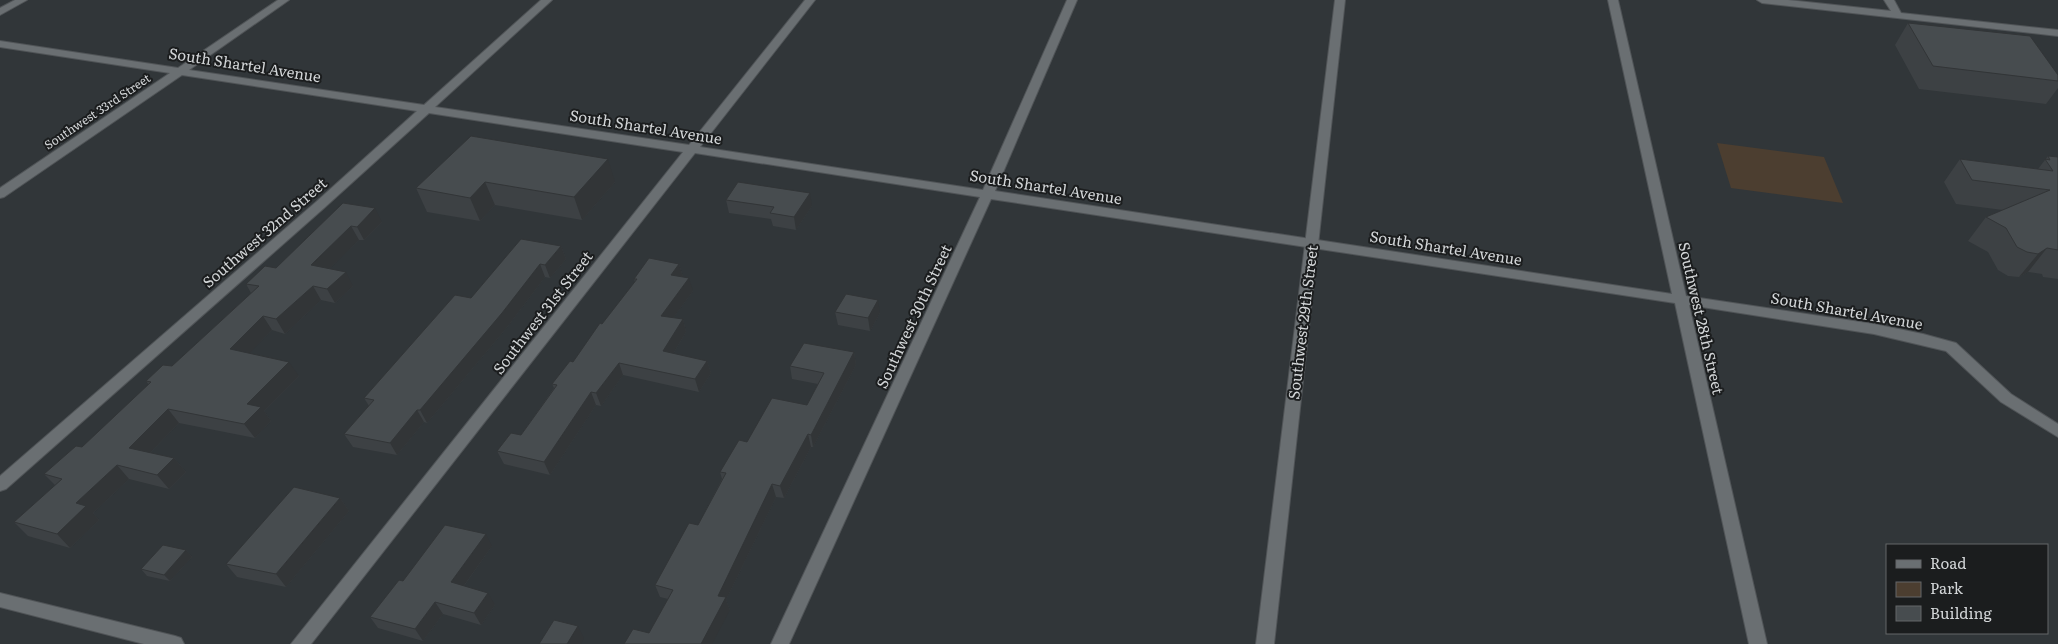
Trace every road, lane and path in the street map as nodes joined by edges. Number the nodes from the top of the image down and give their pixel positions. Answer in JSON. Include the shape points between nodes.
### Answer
{"nodes":[{"id":1,"x":22,"y":0,"type":"edge"},
{"id":2,"x":284,"y":0,"type":"edge"},
{"id":3,"x":547,"y":0,"type":"edge"},
{"id":4,"x":810,"y":0,"type":"edge"},
{"id":5,"x":1072,"y":0,"type":"edge"},
{"id":6,"x":1340,"y":0,"type":"edge"},
{"id":7,"x":1613,"y":0,"type":"edge"},
{"id":8,"x":1762,"y":0,"type":"edge"},
{"id":9,"x":1889,"y":0,"type":"edge"},
{"id":10,"x":0,"y":12,"type":"edge"},
{"id":11,"x":1898,"y":15,"type":"junction"},
{"id":12,"x":2058,"y":33,"type":"edge"},
{"id":13,"x":0,"y":44,"type":"edge"},
{"id":14,"x":182,"y":71,"type":"junction"},
{"id":15,"x":428,"y":108,"type":"junction"},
{"id":16,"x":690,"y":150,"type":"junction"},
{"id":17,"x":988,"y":193,"type":"junction"},
{"id":18,"x":0,"y":194,"type":"edge"},
{"id":19,"x":1312,"y":244,"type":"junction"},
{"id":20,"x":1681,"y":299,"type":"junction"},
{"id":21,"x":2058,"y":431,"type":"edge"},
{"id":22,"x":0,"y":485,"type":"edge"},
{"id":23,"x":0,"y":600,"type":"edge"},
{"id":24,"x":174,"y":644,"type":"edge"},
{"id":25,"x":300,"y":644,"type":"edge"},
{"id":26,"x":780,"y":644,"type":"edge"},
{"id":27,"x":1265,"y":644,"type":"edge"},
{"id":28,"x":1758,"y":644,"type":"edge"}],
"edges":[{"from":1,"to":10,"type":"street"},
{"from":2,"to":14,"type":"street","name":"Southwest 33rd Street"},
{"from":3,"to":15,"type":"street","name":"Southwest 32nd Street"},
{"from":4,"to":16,"type":"street","name":"Southwest 31st Street"},
{"from":5,"to":17,"type":"street","name":"Southwest 30th Street"},
{"from":6,"to":19,"type":"street","name":"Southwest 29th Street"},
{"from":7,"to":20,"type":"street","name":"Southwest 28th Street"},
{"from":8,"to":11,"type":"street"},
{"from":9,"to":11,"type":"street"},
{"from":11,"to":12,"type":"street"},
{"from":13,"to":14,"type":"street","name":"South Shartel Avenue"},
{"from":14,"to":15,"type":"street","name":"South Shartel Avenue"},
{"from":14,"to":18,"type":"street","name":"Southwest 33rd Street"},
{"from":15,"to":16,"type":"street","name":"South Shartel Avenue"},
{"from":15,"to":22,"type":"street","name":"Southwest 32nd Street"},
{"from":16,"to":17,"type":"street","name":"South Shartel Avenue"},
{"from":16,"to":25,"type":"street","name":"Southwest 31st Street"},
{"from":17,"to":19,"type":"street","name":"South Shartel Avenue"},
{"from":17,"to":26,"type":"street","name":"Southwest 30th Street"},
{"from":19,"to":20,"type":"street","name":"South Shartel Avenue"},
{"from":19,"to":27,"type":"street","name":"Southwest 29th Street"},
{"from":20,"to":21,"type":"street","name":"South Shartel Avenue","via":[[1874,329],[1951,347],[2006,398]]},
{"from":20,"to":28,"type":"street","name":"Southwest 28th Street"},
{"from":23,"to":24,"type":"street"}]}
